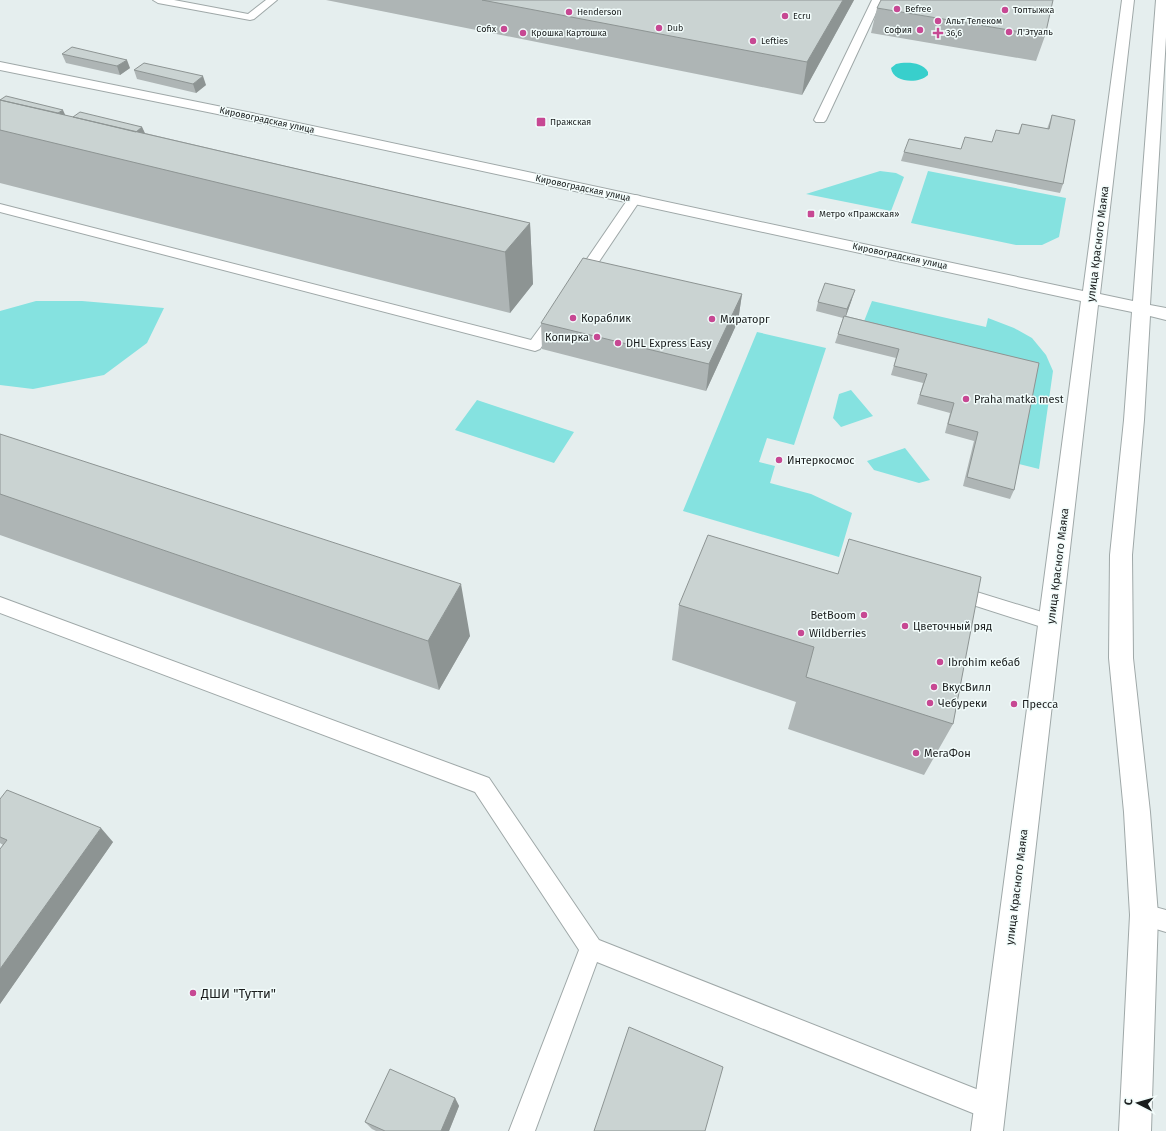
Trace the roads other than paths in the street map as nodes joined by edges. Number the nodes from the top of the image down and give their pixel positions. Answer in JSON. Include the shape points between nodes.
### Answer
{"nodes":[{"id":1,"x":158,"y":0,"type":"edge"},
{"id":2,"x":272,"y":0,"type":"edge"},
{"id":3,"x":877,"y":0,"type":"edge"},
{"id":4,"x":1128,"y":0,"type":"edge"},
{"id":5,"x":1162,"y":0,"type":"edge"},
{"id":6,"x":1163,"y":29,"type":"edge"},
{"id":7,"x":0,"y":66,"type":"edge"},
{"id":8,"x":820,"y":120,"type":"dead end"},
{"id":9,"x":635,"y":199,"type":"junction"},
{"id":10,"x":0,"y":208,"type":"edge"},
{"id":11,"x":570,"y":294,"type":"edge"},
{"id":12,"x":1090,"y":298,"type":"junction"},
{"id":13,"x":562,"y":307,"type":"edge"},
{"id":14,"x":1141,"y":309,"type":"junction"},
{"id":15,"x":1166,"y":314,"type":"edge"},
{"id":16,"x":935,"y":586,"type":"edge"},
{"id":17,"x":0,"y":605,"type":"edge"},
{"id":18,"x":1051,"y":622,"type":"junction"},
{"id":19,"x":1155,"y":918,"type":"edge"},
{"id":20,"x":591,"y":948,"type":"junction"},
{"id":21,"x":988,"y":1119,"type":"edge"},
{"id":22,"x":522,"y":1131,"type":"edge"},
{"id":23,"x":1136,"y":1131,"type":"edge"}],
"edges":[{"from":1,"to":2,"type":"lane","via":[[250,17]]},
{"from":3,"to":8,"type":"lane"},
{"from":4,"to":12,"type":"street","name":"улица Красного Маяка"},
{"from":5,"to":6,"type":"street"},
{"from":6,"to":14,"type":"street"},
{"from":7,"to":9,"type":"street","name":"Кировоградская улица","via":[[226,111]]},
{"from":9,"to":11,"type":"lane"},
{"from":9,"to":12,"type":"street","name":"Кировоградская улица"},
{"from":10,"to":13,"type":"lane","via":[[535,346]]},
{"from":12,"to":14,"type":"street","name":"Кировоградская улица"},
{"from":12,"to":18,"type":"street","name":"улица Красного Маяка"},
{"from":14,"to":15,"type":"street","name":"Кировоградская улица"},
{"from":14,"to":19,"type":"street","via":[[1121,563],[1121,658],[1136,812]]},
{"from":16,"to":18,"type":"lane"},
{"from":17,"to":20,"type":"lane","via":[[482,785]]},
{"from":18,"to":21,"type":"street","name":"улица Красного Маяка"},
{"from":19,"to":23,"type":"street"},
{"from":20,"to":21,"type":"lane"},
{"from":20,"to":22,"type":"lane"}]}
